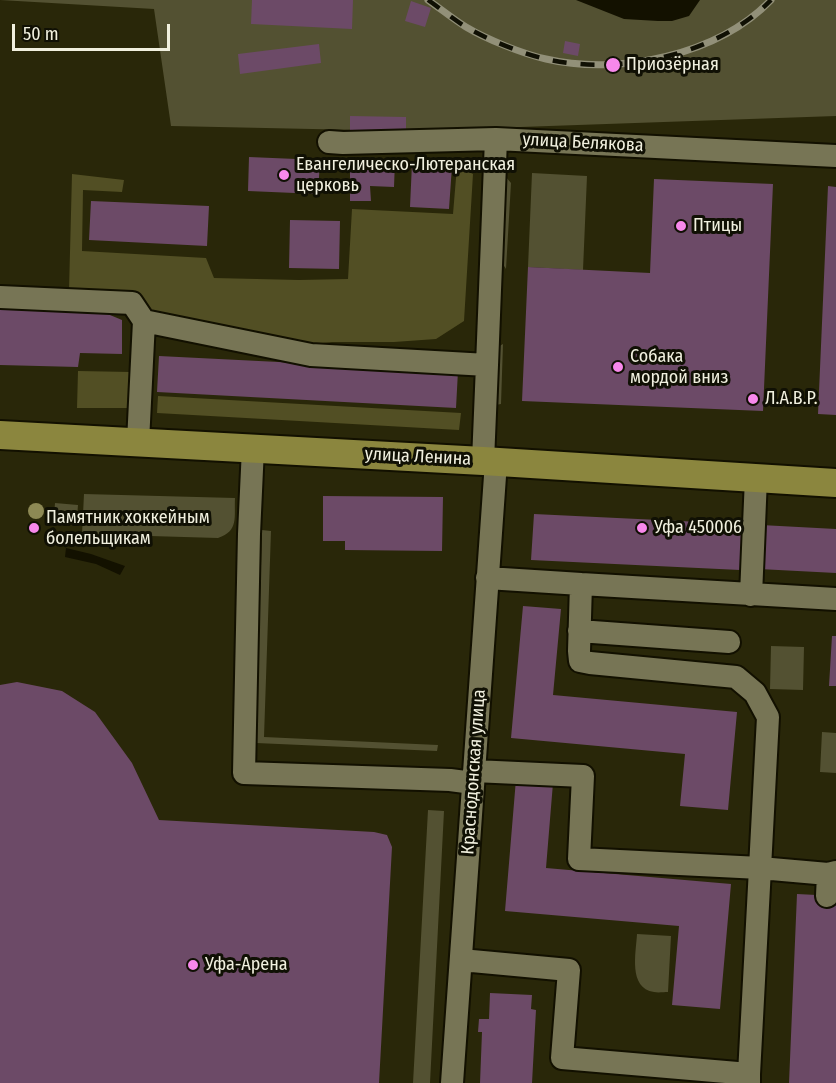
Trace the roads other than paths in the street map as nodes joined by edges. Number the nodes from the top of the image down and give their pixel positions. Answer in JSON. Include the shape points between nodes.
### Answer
{"nodes":[{"id":1,"x":496,"y":139,"type":"junction"},
{"id":2,"x":329,"y":142,"type":"dead end"},
{"id":3,"x":830,"y":156,"type":"edge"},
{"id":4,"x":0,"y":297,"type":"edge"},
{"id":5,"x":144,"y":321,"type":"junction"},
{"id":6,"x":487,"y":365,"type":"junction"},
{"id":7,"x":0,"y":435,"type":"edge"},
{"id":8,"x":138,"y":442,"type":"junction"},
{"id":9,"x":253,"y":448,"type":"junction"},
{"id":10,"x":489,"y":461,"type":"junction"},
{"id":11,"x":756,"y":478,"type":"junction"},
{"id":12,"x":836,"y":483,"type":"edge"},
{"id":13,"x":487,"y":578,"type":"junction"},
{"id":14,"x":581,"y":584,"type":"junction"},
{"id":15,"x":751,"y":595,"type":"junction"},
{"id":16,"x":836,"y":600,"type":"edge"},
{"id":17,"x":579,"y":631,"type":"junction"},
{"id":18,"x":729,"y":642,"type":"dead end"},
{"id":19,"x":473,"y":777,"type":"junction"},
{"id":20,"x":760,"y":868,"type":"junction"},
{"id":21,"x":832,"y":873,"type":"edge"},
{"id":22,"x":827,"y":896,"type":"dead end"},
{"id":23,"x":461,"y":960,"type":"junction"},
{"id":24,"x":749,"y":1079,"type":"edge"},
{"id":25,"x":452,"y":1083,"type":"edge"}],
"edges":[{"from":1,"to":2,"type":"street","name":"улица Белякова"},
{"from":1,"to":3,"type":"street","name":"улица Белякова"},
{"from":1,"to":6,"type":"street","name":"Краснодонская улица"},
{"from":4,"to":5,"type":"street","via":[[132,303]]},
{"from":5,"to":6,"type":"street","via":[[311,355]]},
{"from":5,"to":8,"type":"street"},
{"from":6,"to":10,"type":"street","name":"Краснодонская улица"},
{"from":7,"to":8,"type":"main road","name":"улица Ленина"},
{"from":8,"to":9,"type":"main road","name":"улица Ленина"},
{"from":9,"to":10,"type":"main road","name":"улица Ленина"},
{"from":9,"to":19,"type":"street","via":[[244,773],[450,780]]},
{"from":10,"to":11,"type":"main road","name":"улица Ленина"},
{"from":10,"to":13,"type":"street","name":"Краснодонская улица"},
{"from":11,"to":12,"type":"main road","name":"улица Ленина"},
{"from":11,"to":15,"type":"street"},
{"from":13,"to":14,"type":"street"},
{"from":13,"to":19,"type":"street","name":"Краснодонская улица"},
{"from":14,"to":15,"type":"street"},
{"from":14,"to":17,"type":"street"},
{"from":15,"to":16,"type":"street"},
{"from":17,"to":18,"type":"street"},
{"from":17,"to":20,"type":"street","via":[[580,661],[736,677],[756,693],[768,717]]},
{"from":19,"to":20,"type":"street","via":[[583,776],[579,859]]},
{"from":19,"to":23,"type":"street","name":"Краснодонская улица"},
{"from":20,"to":21,"type":"street"},
{"from":20,"to":24,"type":"street"},
{"from":21,"to":22,"type":"street"},
{"from":23,"to":24,"type":"street","via":[[569,970],[562,1058]]},
{"from":23,"to":25,"type":"street","name":"Краснодонская улица"}]}
